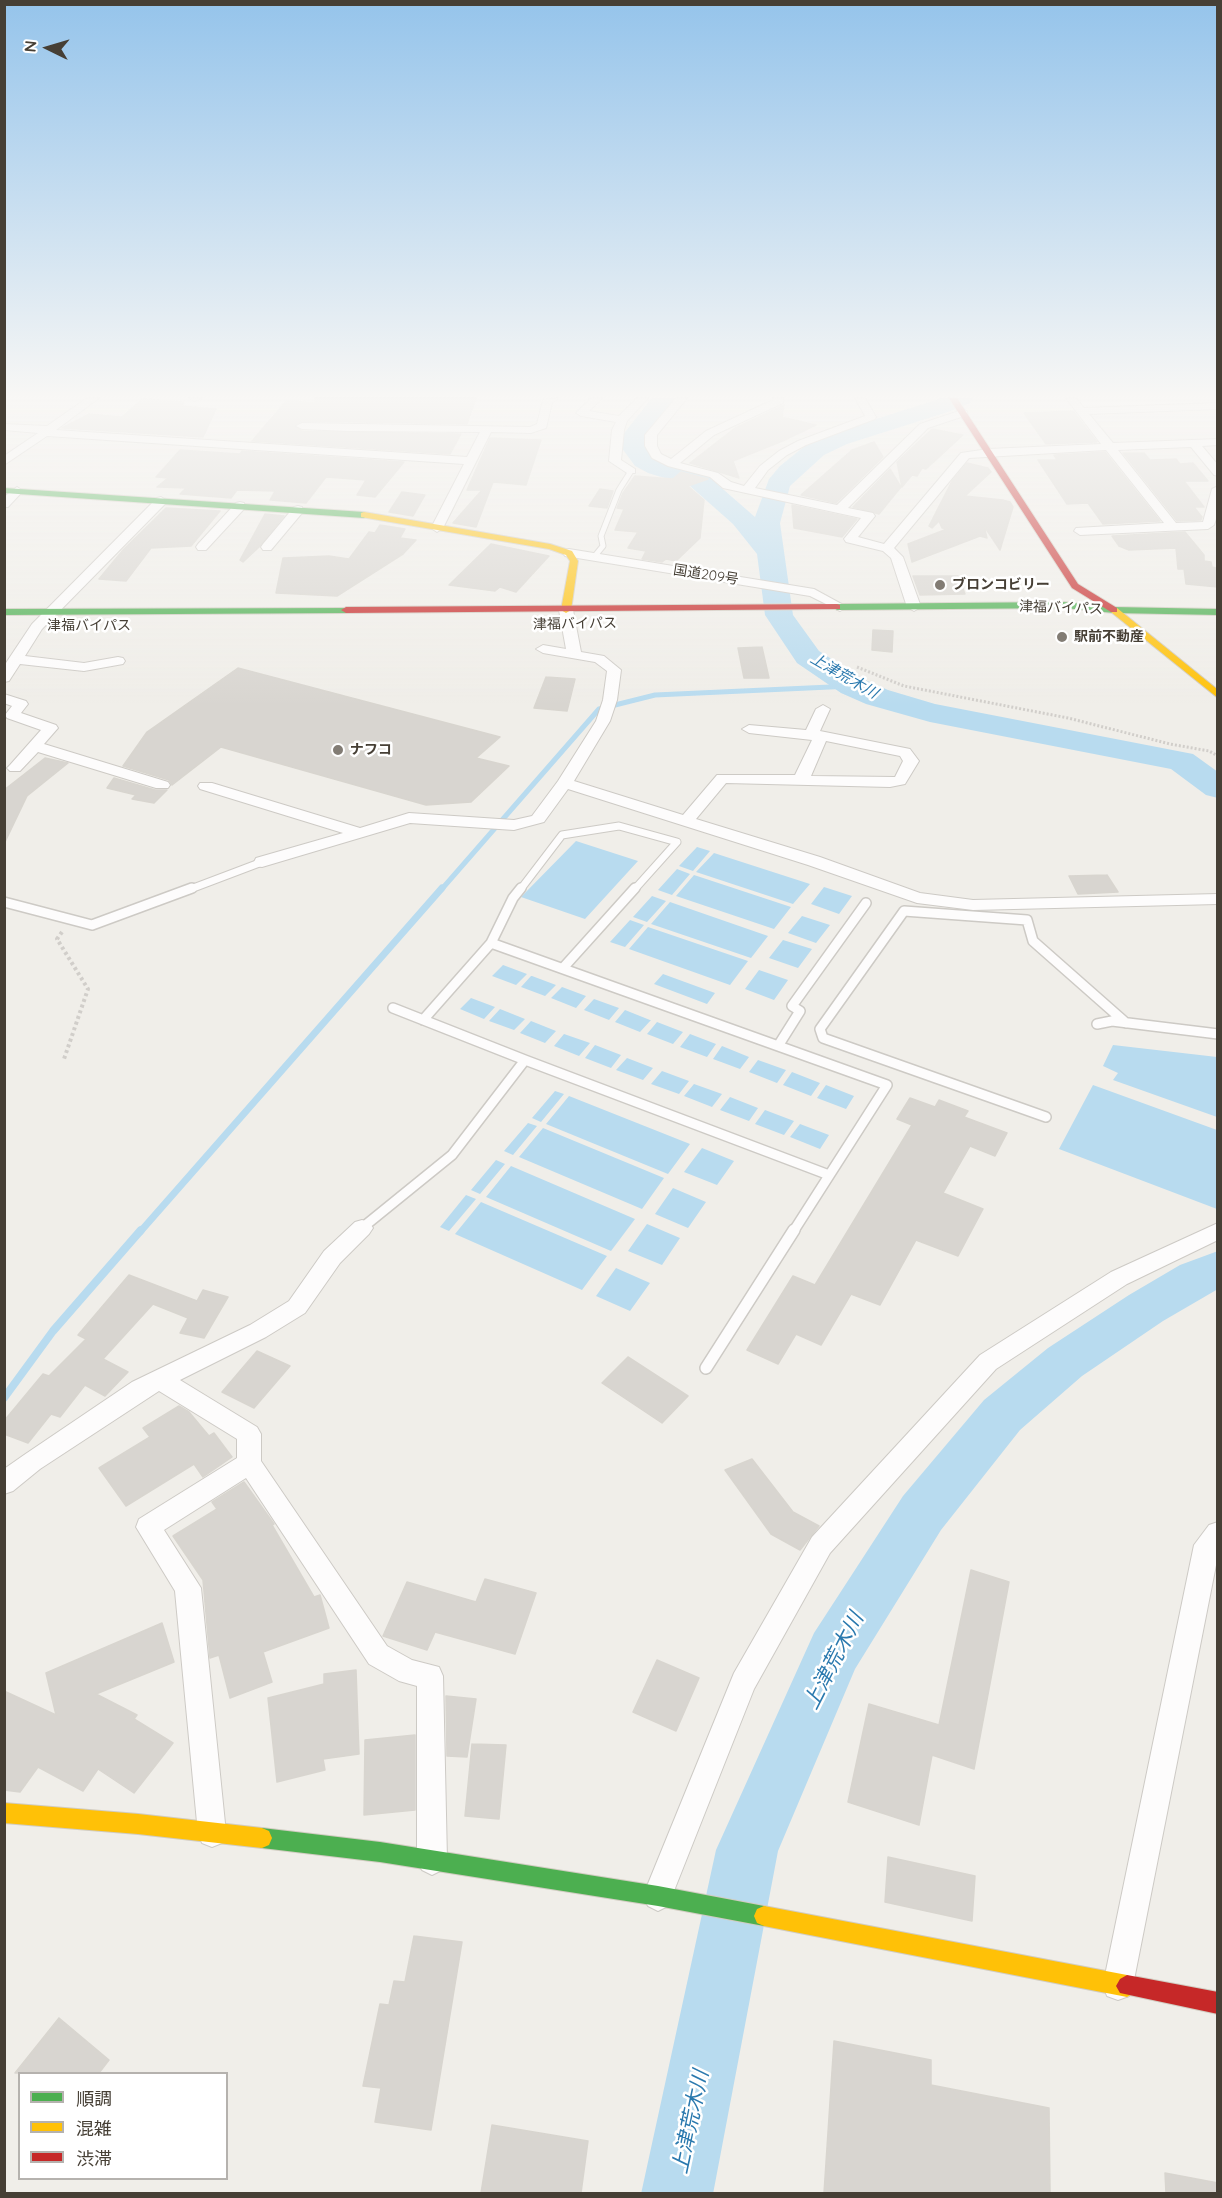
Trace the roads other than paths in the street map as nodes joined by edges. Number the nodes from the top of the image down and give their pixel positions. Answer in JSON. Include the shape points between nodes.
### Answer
{"nodes":[{"id":1,"x":155,"y":501,"type":"edge"},
{"id":2,"x":161,"y":501,"type":"junction"},
{"id":3,"x":451,"y":501,"type":"edge"},
{"id":4,"x":615,"y":501,"type":"edge"},
{"id":5,"x":796,"y":501,"type":"edge"},
{"id":6,"x":849,"y":501,"type":"edge"},
{"id":7,"x":927,"y":501,"type":"edge"},
{"id":8,"x":1020,"y":501,"type":"edge"},
{"id":9,"x":1152,"y":501,"type":"edge"},
{"id":10,"x":1215,"y":501,"type":"edge"},
{"id":11,"x":240,"y":506,"type":"junction"},
{"id":12,"x":298,"y":510,"type":"junction"},
{"id":13,"x":839,"y":510,"type":"junction"},
{"id":14,"x":1172,"y":526,"type":"junction"},
{"id":15,"x":437,"y":528,"type":"junction"},
{"id":16,"x":1080,"y":531,"type":"dead end"},
{"id":17,"x":202,"y":547,"type":"dead end"},
{"id":18,"x":267,"y":547,"type":"dead end"},
{"id":19,"x":888,"y":548,"type":"junction"},
{"id":20,"x":569,"y":553,"type":"junction"},
{"id":21,"x":594,"y":557,"type":"junction"},
{"id":22,"x":1094,"y":583,"type":"dead end"},
{"id":23,"x":840,"y":607,"type":"junction"},
{"id":24,"x":914,"y":607,"type":"junction"},
{"id":25,"x":1114,"y":610,"type":"junction"},
{"id":26,"x":4,"y":612,"type":"edge"},
{"id":27,"x":51,"y":612,"type":"junction"},
{"id":28,"x":1218,"y":612,"type":"edge"},
{"id":29,"x":568,"y":621,"type":"junction"},
{"id":30,"x":841,"y":621,"type":"dead end"},
{"id":31,"x":15,"y":627,"type":"dead end"},
{"id":32,"x":37,"y":627,"type":"junction"},
{"id":33,"x":61,"y":627,"type":"dead end"},
{"id":34,"x":543,"y":649,"type":"dead end"},
{"id":35,"x":574,"y":654,"type":"junction"},
{"id":36,"x":17,"y":659,"type":"junction"},
{"id":37,"x":118,"y":661,"type":"dead end"},
{"id":38,"x":4,"y":678,"type":"edge"},
{"id":39,"x":1218,"y":695,"type":"edge"},
{"id":40,"x":4,"y":698,"type":"edge"},
{"id":41,"x":823,"y":709,"type":"dead end"},
{"id":42,"x":749,"y":729,"type":"dead end"},
{"id":43,"x":817,"y":736,"type":"junction"},
{"id":44,"x":34,"y":747,"type":"junction"},
{"id":45,"x":15,"y":768,"type":"dead end"},
{"id":46,"x":801,"y":780,"type":"junction"},
{"id":47,"x":565,"y":783,"type":"junction"},
{"id":48,"x":162,"y":785,"type":"dead end"},
{"id":49,"x":206,"y":786,"type":"dead end"},
{"id":50,"x":686,"y":821,"type":"junction"},
{"id":51,"x":357,"y":832,"type":"junction"},
{"id":52,"x":262,"y":862,"type":"joint"},
{"id":53,"x":1218,"y":899,"type":"edge"},
{"id":54,"x":4,"y":902,"type":"edge"},
{"id":55,"x":866,"y":903,"type":"dead end"},
{"id":56,"x":491,"y":943,"type":"junction"},
{"id":57,"x":563,"y":968,"type":"junction"},
{"id":58,"x":393,"y":1008,"type":"dead end"},
{"id":59,"x":423,"y":1020,"type":"junction"},
{"id":60,"x":1126,"y":1023,"type":"junction"},
{"id":61,"x":1097,"y":1024,"type":"dead end"},
{"id":62,"x":1218,"y":1034,"type":"edge"},
{"id":63,"x":778,"y":1046,"type":"junction"},
{"id":64,"x":525,"y":1060,"type":"junction"},
{"id":65,"x":1046,"y":1117,"type":"dead end"},
{"id":66,"x":829,"y":1175,"type":"junction"},
{"id":67,"x":362,"y":1228,"type":"joint"},
{"id":68,"x":1218,"y":1231,"type":"edge"},
{"id":69,"x":706,"y":1368,"type":"dead end"},
{"id":70,"x":159,"y":1379,"type":"junction"},
{"id":71,"x":249,"y":1462,"type":"junction"},
{"id":72,"x":4,"y":1484,"type":"edge"},
{"id":73,"x":1218,"y":1533,"type":"edge"},
{"id":74,"x":4,"y":1813,"type":"edge"},
{"id":75,"x":212,"y":1833,"type":"junction"},
{"id":76,"x":432,"y":1860,"type":"junction"},
{"id":77,"x":658,"y":1896,"type":"junction"},
{"id":78,"x":1118,"y":1985,"type":"junction"},
{"id":79,"x":1218,"y":2003,"type":"edge"}],
"edges":[{"from":1,"to":2,"type":"main road"},
{"from":2,"to":11,"type":"main road"},
{"from":2,"to":27,"type":"street"},
{"from":3,"to":15,"type":"street"},
{"from":4,"to":21,"type":"lane","via":[[601,536],[603,546]]},
{"from":5,"to":13,"type":"street"},
{"from":6,"to":13,"type":"street"},
{"from":7,"to":19,"type":"street"},
{"from":8,"to":25,"type":"main road","via":[[1075,586]]},
{"from":9,"to":14,"type":"street"},
{"from":10,"to":14,"type":"street","via":[[1208,525]]},
{"from":11,"to":12,"type":"main road"},
{"from":11,"to":17,"type":"street"},
{"from":12,"to":15,"type":"main road","via":[[378,517]]},
{"from":12,"to":18,"type":"street"},
{"from":13,"to":19,"type":"street","via":[[869,516],[850,539]]},
{"from":14,"to":16,"type":"street"},
{"from":15,"to":20,"type":"main road"},
{"from":19,"to":24,"type":"street","via":[[897,557]]},
{"from":20,"to":21,"type":"street","name":"国道209号"},
{"from":20,"to":29,"type":"main road","via":[[574,561]]},
{"from":21,"to":23,"type":"street","name":"国道209号","via":[[814,592]]},
{"from":22,"to":25,"type":"main road"},
{"from":23,"to":24,"type":"main road","name":"津福バイパス"},
{"from":23,"to":29,"type":"main road","name":"津福バイパス","via":[[729,608]]},
{"from":24,"to":25,"type":"main road","name":"津福バイパス","via":[[1064,605]]},
{"from":25,"to":28,"type":"main road"},
{"from":25,"to":30,"type":"main road","name":"津福バイパス","via":[[1070,618]]},
{"from":25,"to":39,"type":"main road"},
{"from":26,"to":27,"type":"main road","name":"津福バイパス"},
{"from":27,"to":29,"type":"main road","name":"津福バイパス"},
{"from":27,"to":32,"type":"street"},
{"from":29,"to":35,"type":"street"},
{"from":31,"to":32,"type":"main road","name":"津福バイパス"},
{"from":32,"to":33,"type":"main road","name":"津福バイパス"},
{"from":32,"to":36,"type":"street"},
{"from":34,"to":35,"type":"street"},
{"from":35,"to":47,"type":"street","via":[[599,658],[614,670],[603,721]]},
{"from":36,"to":37,"type":"street","via":[[84,667]]},
{"from":36,"to":38,"type":"street"},
{"from":40,"to":44,"type":"street","via":[[21,704],[12,715],[51,728]]},
{"from":41,"to":43,"type":"street"},
{"from":42,"to":43,"type":"street"},
{"from":43,"to":46,"type":"street"},
{"from":43,"to":46,"type":"street","via":[[905,752],[911,761],[900,782]]},
{"from":44,"to":45,"type":"street"},
{"from":44,"to":48,"type":"street"},
{"from":46,"to":50,"type":"street","via":[[722,778]]},
{"from":47,"to":50,"type":"street"},
{"from":47,"to":51,"type":"street","via":[[538,819],[513,825],[409,818]]},
{"from":49,"to":51,"type":"street"},
{"from":50,"to":53,"type":"street","via":[[917,898],[974,905]]},
{"from":51,"to":52,"type":"street"},
{"from":52,"to":54,"type":"lane","via":[[92,925]]},
{"from":55,"to":63,"type":"lane","via":[[792,1006],[800,1011]]},
{"from":56,"to":57,"type":"lane"},
{"from":56,"to":57,"type":"lane","via":[[513,898],[562,836],[619,826],[677,842]]},
{"from":56,"to":59,"type":"lane"},
{"from":57,"to":63,"type":"lane"},
{"from":58,"to":59,"type":"lane"},
{"from":59,"to":64,"type":"lane"},
{"from":60,"to":61,"type":"lane"},
{"from":60,"to":62,"type":"lane"},
{"from":60,"to":65,"type":"lane","via":[[1034,941],[1027,920],[904,911],[820,1029],[823,1038]]},
{"from":63,"to":66,"type":"lane","via":[[887,1085]]},
{"from":64,"to":66,"type":"lane"},
{"from":64,"to":67,"type":"lane","via":[[452,1155]]},
{"from":66,"to":69,"type":"lane"},
{"from":67,"to":70,"type":"street","via":[[332,1257],[297,1307],[258,1331]]},
{"from":68,"to":77,"type":"street","via":[[1119,1278],[988,1362],[821,1545],[743,1682]]},
{"from":70,"to":71,"type":"street","via":[[249,1434]]},
{"from":70,"to":72,"type":"street"},
{"from":71,"to":75,"type":"street","via":[[148,1527],[188,1588]]},
{"from":71,"to":76,"type":"street","via":[[378,1655],[408,1672],[430,1676]]},
{"from":73,"to":78,"type":"street","via":[[1207,1545]]},
{"from":74,"to":75,"type":"main road"},
{"from":75,"to":76,"type":"main road"},
{"from":76,"to":77,"type":"main road"},
{"from":77,"to":78,"type":"main road"},
{"from":78,"to":79,"type":"main road"}]}
